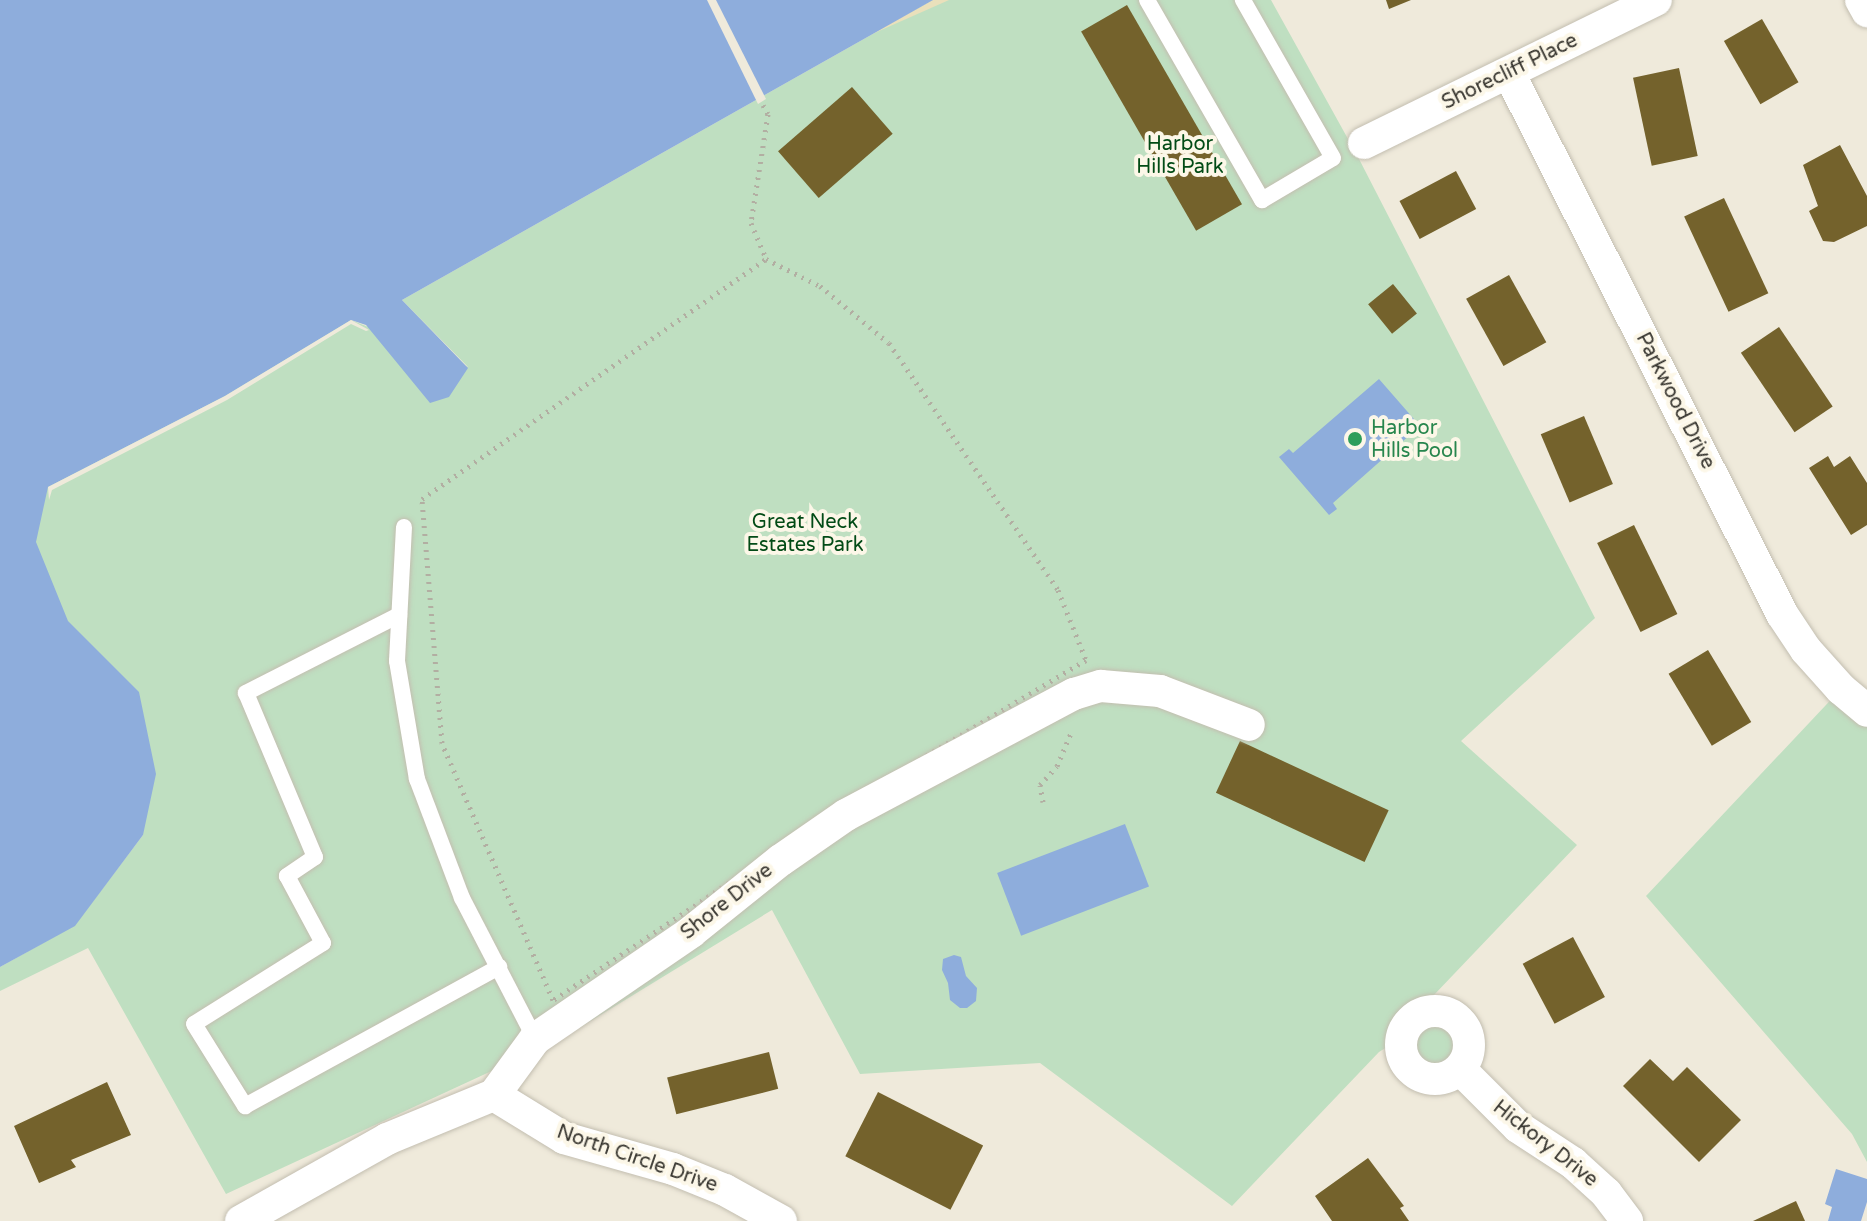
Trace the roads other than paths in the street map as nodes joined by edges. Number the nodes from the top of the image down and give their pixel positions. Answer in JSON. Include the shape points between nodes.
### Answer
{"nodes":[{"id":1,"x":1147,"y":0,"type":"edge"},
{"id":2,"x":1243,"y":0,"type":"edge"},
{"id":3,"x":1656,"y":0,"type":"edge"},
{"id":4,"x":1861,"y":0,"type":"edge"},
{"id":5,"x":1867,"y":11,"type":"edge"},
{"id":6,"x":1509,"y":73,"type":"junction"},
{"id":7,"x":1364,"y":143,"type":"joint"},
{"id":8,"x":1333,"y":158,"type":"junction"},
{"id":9,"x":404,"y":527,"type":"dead end"},
{"id":10,"x":399,"y":615,"type":"junction"},
{"id":11,"x":1867,"y":711,"type":"edge"},
{"id":12,"x":1249,"y":725,"type":"dead end"},
{"id":13,"x":499,"y":967,"type":"junction"},
{"id":14,"x":535,"y":1039,"type":"junction"},
{"id":15,"x":1460,"y":1069,"type":"dead end"},
{"id":16,"x":494,"y":1095,"type":"junction"},
{"id":17,"x":241,"y":1221,"type":"edge"},
{"id":18,"x":781,"y":1221,"type":"edge"},
{"id":19,"x":1627,"y":1221,"type":"edge"}],
"edges":[{"from":1,"to":8,"type":"lane","via":[[1262,200]]},
{"from":2,"to":8,"type":"lane"},
{"from":3,"to":6,"type":"street","name":"Shorecliff Place"},
{"from":4,"to":5,"type":"street"},
{"from":6,"to":7,"type":"street","name":"Shorecliff Place"},
{"from":6,"to":11,"type":"street","name":"Parkwood Drive","via":[[1782,614],[1806,650]]},
{"from":7,"to":8,"type":"lane"},
{"from":9,"to":10,"type":"lane"},
{"from":10,"to":13,"type":"lane","via":[[397,661],[417,779],[462,898]]},
{"from":10,"to":13,"type":"lane","via":[[246,693],[315,857],[287,876],[323,943],[194,1024],[245,1106]]},
{"from":12,"to":14,"type":"street","name":"Shore Drive","via":[[1160,691],[1101,686],[1074,694],[846,815],[691,932]]},
{"from":13,"to":14,"type":"lane"},
{"from":14,"to":16,"type":"street","name":"Shore Drive"},
{"from":15,"to":19,"type":"street","name":"Hickory Drive","via":[[1518,1127],[1573,1163],[1606,1193]]},
{"from":16,"to":17,"type":"street","via":[[387,1139]]},
{"from":16,"to":18,"type":"street","name":"North Circle Drive","via":[[564,1138],[673,1169]]}]}
